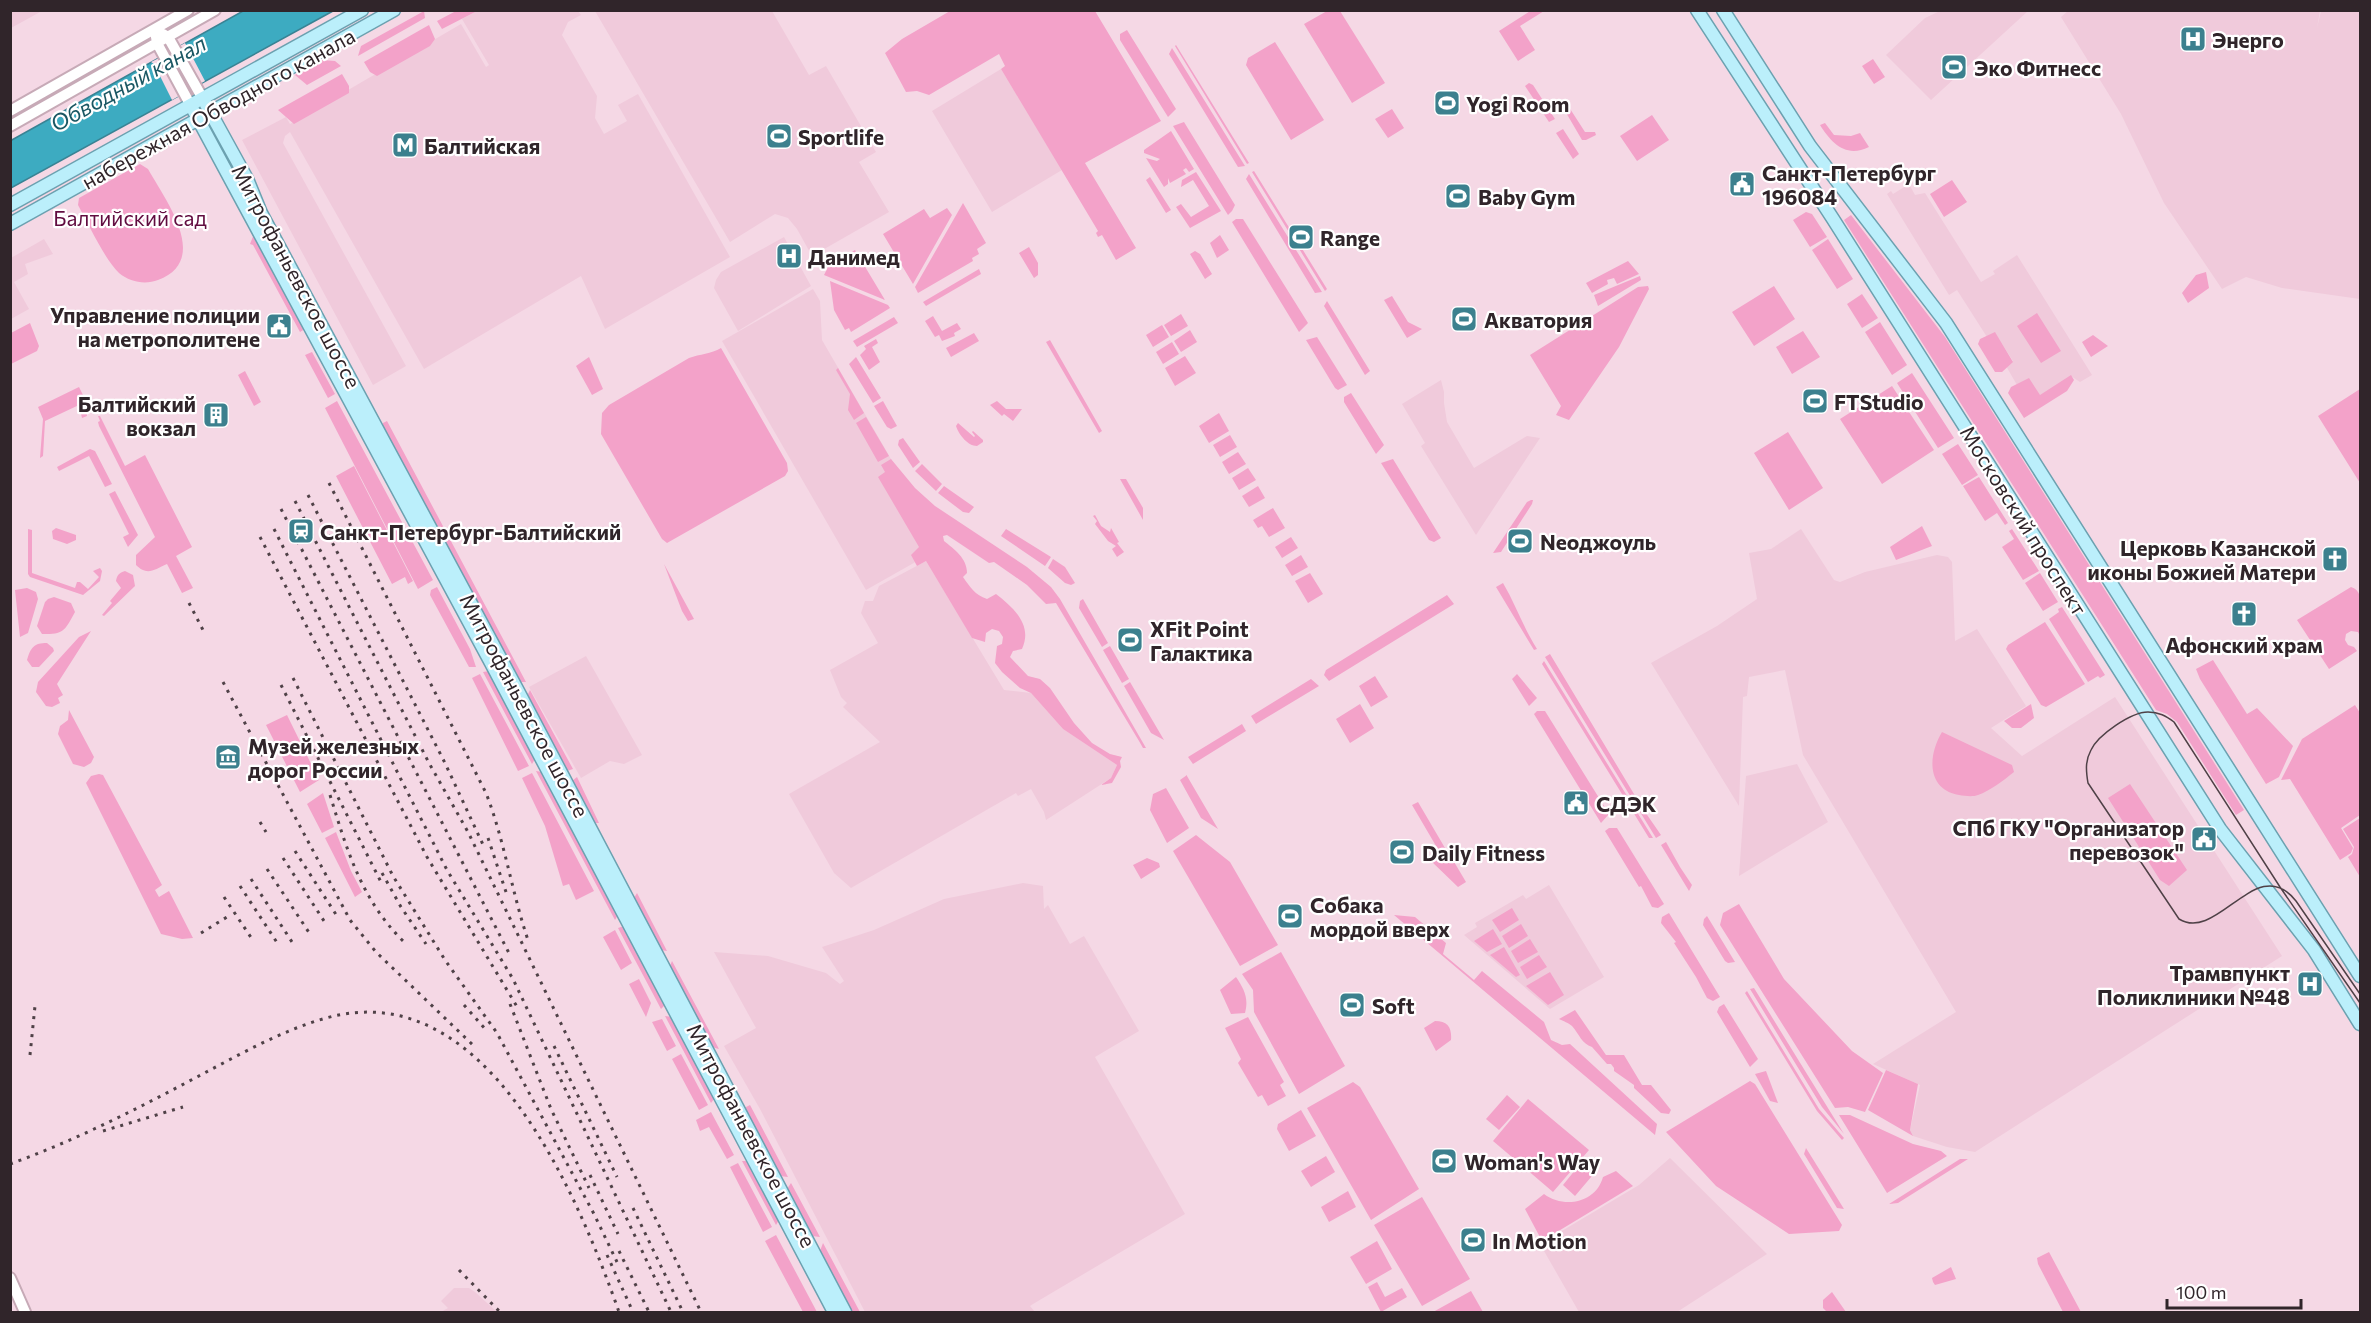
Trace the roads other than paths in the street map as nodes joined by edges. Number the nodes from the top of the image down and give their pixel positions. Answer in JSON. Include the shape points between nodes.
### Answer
{"nodes":[{"id":1,"x":188,"y":10,"type":"edge"},
{"id":2,"x":215,"y":10,"type":"edge"},
{"id":3,"x":362,"y":10,"type":"edge"},
{"id":4,"x":394,"y":10,"type":"edge"},
{"id":5,"x":1696,"y":10,"type":"edge"},
{"id":6,"x":1723,"y":10,"type":"edge"},
{"id":7,"x":155,"y":29,"type":"junction"},
{"id":8,"x":168,"y":37,"type":"junction"},
{"id":9,"x":157,"y":43,"type":"junction"},
{"id":10,"x":197,"y":102,"type":"junction"},
{"id":11,"x":10,"y":111,"type":"edge"},
{"id":12,"x":210,"y":114,"type":"junction"},
{"id":13,"x":199,"y":120,"type":"junction"},
{"id":14,"x":10,"y":126,"type":"edge"},
{"id":15,"x":12,"y":210,"type":"edge"},
{"id":16,"x":2361,"y":976,"type":"edge"},
{"id":17,"x":2361,"y":1024,"type":"edge"},
{"id":18,"x":10,"y":1278,"type":"edge"},
{"id":19,"x":25,"y":1312,"type":"edge"},
{"id":20,"x":834,"y":1312,"type":"edge"},
{"id":21,"x":845,"y":1312,"type":"edge"}],
"edges":[{"from":1,"to":7,"type":"main road"},
{"from":2,"to":8,"type":"main road"},
{"from":3,"to":10,"type":"main road","name":"набережная Обводного канала"},
{"from":4,"to":12,"type":"main road","name":"набережная Обводного канала"},
{"from":5,"to":17,"type":"main road","name":"Московский проспект","via":[[2220,829],[2314,950]]},
{"from":6,"to":16,"type":"main road","name":"Московский проспект","via":[[1810,146],[1946,323]]},
{"from":7,"to":8,"type":"main road"},
{"from":7,"to":9,"type":"main road"},
{"from":7,"to":11,"type":"main road"},
{"from":8,"to":9,"type":"main road"},
{"from":8,"to":10,"type":"main road","via":[[195,87]]},
{"from":9,"to":10,"type":"main road","via":[[184,93]]},
{"from":9,"to":14,"type":"main road"},
{"from":10,"to":12,"type":"main road","name":"Митрофаньевское шоссе"},
{"from":10,"to":13,"type":"main road","name":"Митрофаньевское шоссе"},
{"from":10,"to":15,"type":"main road","name":"набережная Обводного канала"},
{"from":12,"to":13,"type":"main road","name":"набережная Обводного канала"},
{"from":12,"to":21,"type":"main road","name":"Митрофаньевское шоссе"},
{"from":13,"to":15,"type":"main road","name":"набережная Обводного канала"},
{"from":13,"to":20,"type":"main road","name":"Митрофаньевское шоссе"},
{"from":18,"to":19,"type":"main road"}]}
